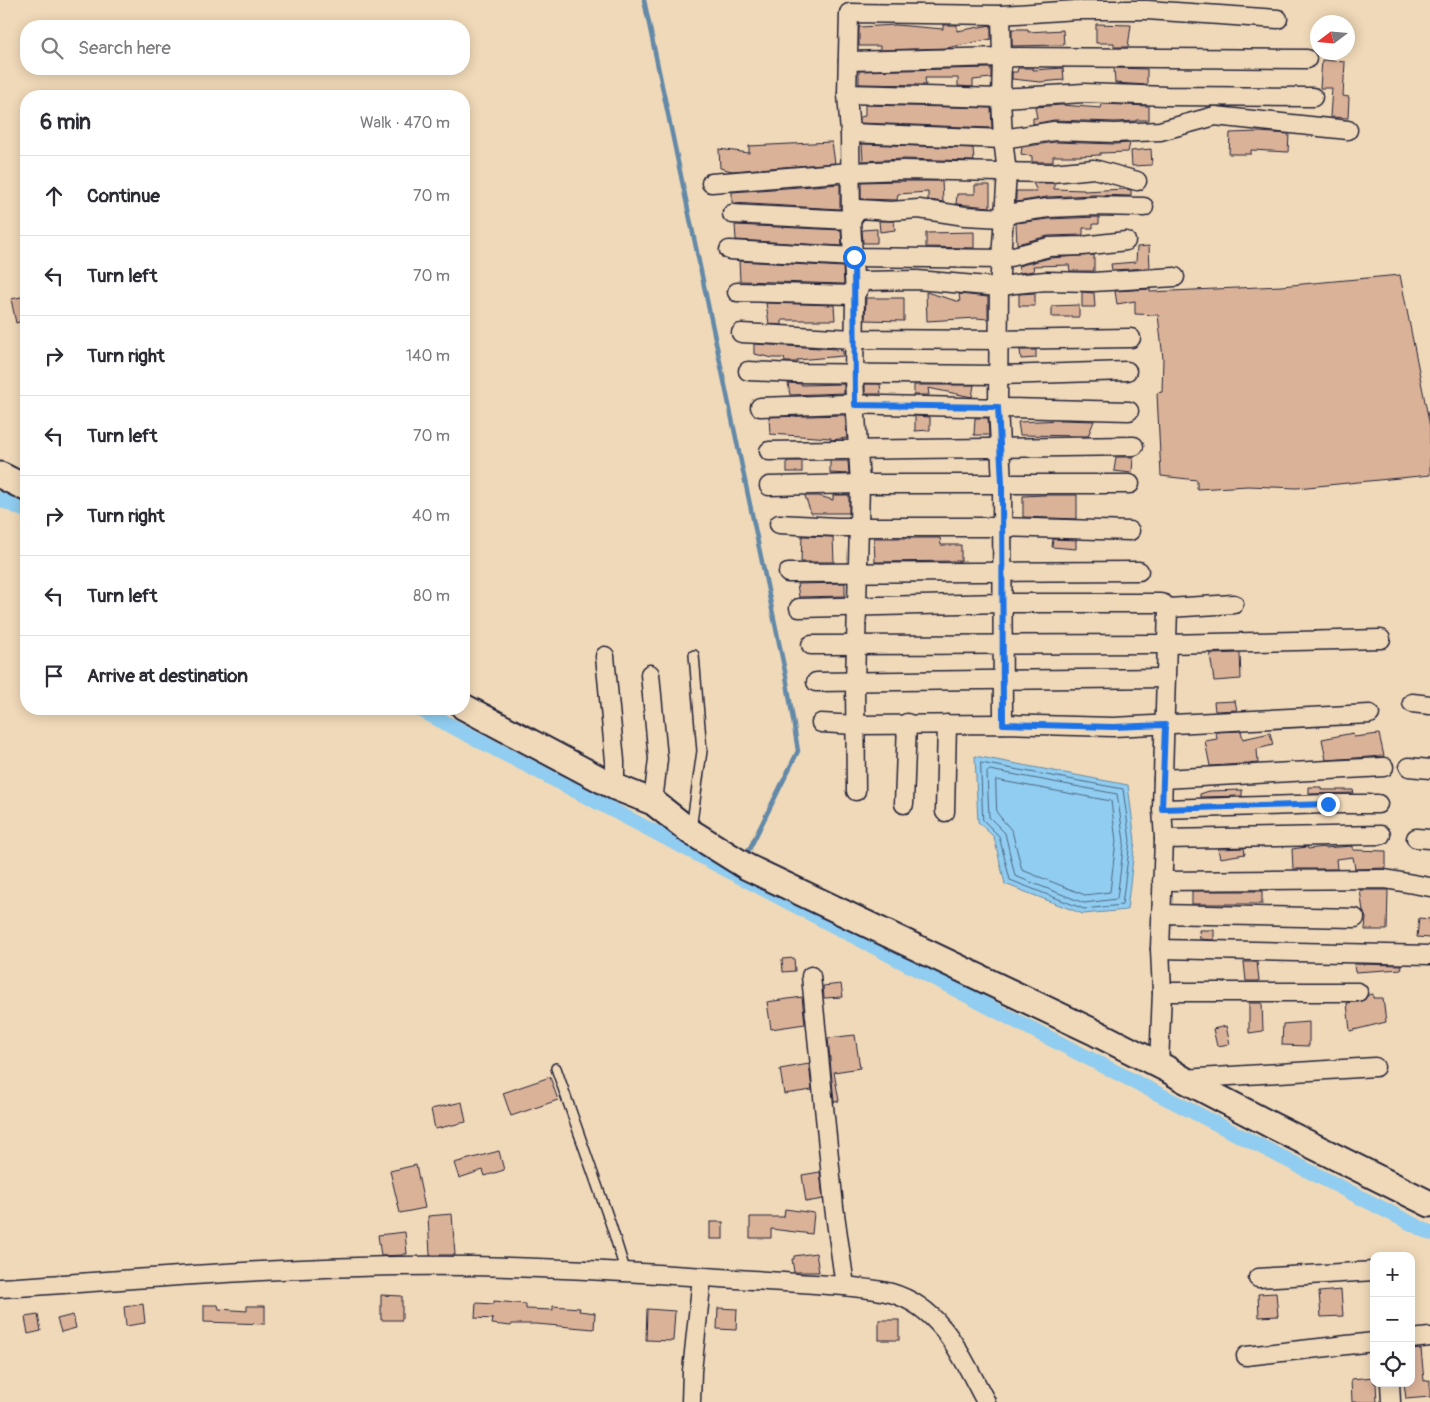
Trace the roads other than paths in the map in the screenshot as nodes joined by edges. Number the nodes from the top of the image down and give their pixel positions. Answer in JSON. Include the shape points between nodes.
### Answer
{"nodes":[{"id":1,"x":1146,"y":5,"type":"edge"},
{"id":2,"x":1001,"y":16,"type":"junction"},
{"id":3,"x":1278,"y":20,"type":"dead end"},
{"id":4,"x":1002,"y":57,"type":"junction"},
{"id":5,"x":1307,"y":58,"type":"dead end"},
{"id":6,"x":848,"y":61,"type":"junction"},
{"id":7,"x":847,"y":94,"type":"junction"},
{"id":8,"x":1312,"y":97,"type":"dead end"},
{"id":9,"x":1001,"y":98,"type":"junction"},
{"id":10,"x":1348,"y":130,"type":"dead end"},
{"id":11,"x":850,"y":133,"type":"junction"},
{"id":12,"x":1003,"y":139,"type":"junction"},
{"id":13,"x":851,"y":172,"type":"junction"},
{"id":14,"x":1007,"y":173,"type":"junction"},
{"id":15,"x":1137,"y":181,"type":"dead end"},
{"id":16,"x":711,"y":183,"type":"dead end"},
{"id":17,"x":1144,"y":207,"type":"dead end"},
{"id":18,"x":732,"y":214,"type":"dead end"},
{"id":19,"x":1003,"y":218,"type":"junction"},
{"id":20,"x":851,"y":220,"type":"junction"},
{"id":21,"x":1126,"y":240,"type":"dead end"},
{"id":22,"x":729,"y":250,"type":"dead end"},
{"id":23,"x":854,"y":257,"type":"junction"},
{"id":24,"x":1002,"y":259,"type":"junction"},
{"id":25,"x":1175,"y":277,"type":"dead end"},
{"id":26,"x":1000,"y":287,"type":"junction"},
{"id":27,"x":737,"y":292,"type":"dead end"},
{"id":28,"x":855,"y":294,"type":"junction"},
{"id":29,"x":741,"y":333,"type":"dead end"},
{"id":30,"x":1131,"y":338,"type":"dead end"},
{"id":31,"x":854,"y":339,"type":"junction"},
{"id":32,"x":999,"y":340,"type":"junction"},
{"id":33,"x":748,"y":371,"type":"dead end"},
{"id":34,"x":1128,"y":371,"type":"dead end"},
{"id":35,"x":854,"y":372,"type":"junction"},
{"id":36,"x":999,"y":375,"type":"junction"},
{"id":37,"x":855,"y":405,"type":"junction"},
{"id":38,"x":760,"y":407,"type":"dead end"},
{"id":39,"x":998,"y":407,"type":"junction"},
{"id":40,"x":1129,"y":411,"type":"dead end"},
{"id":41,"x":1134,"y":446,"type":"dead end"},
{"id":42,"x":1000,"y":447,"type":"junction"},
{"id":43,"x":857,"y":450,"type":"junction"},
{"id":44,"x":769,"y":451,"type":"dead end"},
{"id":45,"x":0,"y":475,"type":"edge"},
{"id":46,"x":1002,"y":483,"type":"junction"},
{"id":47,"x":860,"y":484,"type":"junction"},
{"id":48,"x":1130,"y":484,"type":"dead end"},
{"id":49,"x":20,"y":485,"type":"edge"},
{"id":50,"x":769,"y":486,"type":"dead end"},
{"id":51,"x":779,"y":524,"type":"dead end"},
{"id":52,"x":859,"y":528,"type":"junction"},
{"id":53,"x":1001,"y":528,"type":"junction"},
{"id":54,"x":1130,"y":531,"type":"dead end"},
{"id":55,"x":859,"y":572,"type":"junction"},
{"id":56,"x":1001,"y":572,"type":"junction"},
{"id":57,"x":1139,"y":572,"type":"dead end"},
{"id":58,"x":788,"y":573,"type":"dead end"},
{"id":59,"x":1002,"y":603,"type":"junction"},
{"id":60,"x":1234,"y":604,"type":"dead end"},
{"id":61,"x":857,"y":607,"type":"junction"},
{"id":62,"x":799,"y":608,"type":"dead end"},
{"id":63,"x":1168,"y":608,"type":"junction"},
{"id":64,"x":1381,"y":639,"type":"dead end"},
{"id":65,"x":857,"y":644,"type":"junction"},
{"id":66,"x":1166,"y":644,"type":"junction"},
{"id":67,"x":811,"y":645,"type":"dead end"},
{"id":68,"x":1002,"y":645,"type":"junction"},
{"id":69,"x":694,"y":655,"type":"dead end"},
{"id":70,"x":605,"y":656,"type":"dead end"},
{"id":71,"x":650,"y":674,"type":"dead end"},
{"id":72,"x":1166,"y":678,"type":"junction"},
{"id":73,"x":1003,"y":679,"type":"junction"},
{"id":74,"x":856,"y":681,"type":"junction"},
{"id":75,"x":816,"y":682,"type":"dead end"},
{"id":76,"x":1412,"y":703,"type":"dead end"},
{"id":77,"x":1430,"y":705,"type":"edge"},
{"id":78,"x":470,"y":710,"type":"edge"},
{"id":79,"x":1370,"y":714,"type":"dead end"},
{"id":80,"x":821,"y":723,"type":"dead end"},
{"id":81,"x":907,"y":723,"type":"junction"},
{"id":82,"x":948,"y":724,"type":"junction"},
{"id":83,"x":1003,"y":724,"type":"junction"},
{"id":84,"x":856,"y":725,"type":"junction"},
{"id":85,"x":1165,"y":725,"type":"junction"},
{"id":86,"x":1384,"y":767,"type":"dead end"},
{"id":87,"x":1409,"y":767,"type":"dead end"},
{"id":88,"x":1430,"y":769,"type":"edge"},
{"id":89,"x":1163,"y":779,"type":"junction"},
{"id":90,"x":616,"y":787,"type":"junction"},
{"id":91,"x":856,"y":791,"type":"dead end"},
{"id":92,"x":653,"y":802,"type":"junction"},
{"id":93,"x":904,"y":804,"type":"dead end"},
{"id":94,"x":1378,"y":804,"type":"dead end"},
{"id":95,"x":1162,"y":809,"type":"junction"},
{"id":96,"x":946,"y":812,"type":"dead end"},
{"id":97,"x":691,"y":832,"type":"junction"},
{"id":98,"x":1381,"y":835,"type":"dead end"},
{"id":99,"x":1164,"y":839,"type":"junction"},
{"id":100,"x":1162,"y":881,"type":"junction"},
{"id":101,"x":1430,"y":887,"type":"edge"},
{"id":102,"x":1161,"y":914,"type":"junction"},
{"id":103,"x":1355,"y":918,"type":"dead end"},
{"id":104,"x":1160,"y":949,"type":"junction"},
{"id":105,"x":1430,"y":955,"type":"edge"},
{"id":106,"x":811,"y":976,"type":"dead end"},
{"id":107,"x":1162,"y":992,"type":"junction"},
{"id":108,"x":1358,"y":992,"type":"dead end"},
{"id":109,"x":1160,"y":1065,"type":"junction"},
{"id":110,"x":1376,"y":1067,"type":"dead end"},
{"id":111,"x":556,"y":1068,"type":"dead end"},
{"id":112,"x":1183,"y":1079,"type":"junction"},
{"id":113,"x":1430,"y":1204,"type":"edge"},
{"id":114,"x":1370,"y":1271,"type":"edge"},
{"id":115,"x":626,"y":1273,"type":"junction"},
{"id":116,"x":702,"y":1278,"type":"junction"},
{"id":117,"x":1258,"y":1278,"type":"dead end"},
{"id":118,"x":845,"y":1286,"type":"junction"},
{"id":119,"x":0,"y":1288,"type":"edge"},
{"id":120,"x":1430,"y":1337,"type":"edge"},
{"id":121,"x":1415,"y":1339,"type":"edge"},
{"id":122,"x":1370,"y":1342,"type":"edge"},
{"id":123,"x":1246,"y":1356,"type":"dead end"},
{"id":124,"x":1390,"y":1387,"type":"edge"},
{"id":125,"x":691,"y":1402,"type":"edge"},
{"id":126,"x":986,"y":1402,"type":"edge"},
{"id":127,"x":1391,"y":1402,"type":"edge"}],
"edges":[{"from":1,"to":2,"type":"street"},
{"from":1,"to":3,"type":"street"},
{"from":2,"to":4,"type":"street"},
{"from":2,"to":6,"type":"street","via":[[849,13]]},
{"from":4,"to":5,"type":"street"},
{"from":4,"to":6,"type":"street"},
{"from":4,"to":9,"type":"street"},
{"from":6,"to":7,"type":"street"},
{"from":7,"to":9,"type":"street"},
{"from":7,"to":11,"type":"street"},
{"from":8,"to":9,"type":"street","via":[[1084,93]]},
{"from":9,"to":12,"type":"street"},
{"from":10,"to":12,"type":"street","via":[[1215,116],[1160,131],[1054,131]]},
{"from":11,"to":12,"type":"street"},
{"from":11,"to":13,"type":"street"},
{"from":12,"to":14,"type":"street"},
{"from":13,"to":14,"type":"street"},
{"from":13,"to":16,"type":"street"},
{"from":13,"to":20,"type":"street"},
{"from":14,"to":15,"type":"street","via":[[1094,169]]},
{"from":14,"to":19,"type":"street"},
{"from":17,"to":19,"type":"street","via":[[1048,208],[1013,213]]},
{"from":18,"to":20,"type":"street"},
{"from":19,"to":20,"type":"street","via":[[919,209],[890,212],[859,209]]},
{"from":19,"to":24,"type":"street"},
{"from":20,"to":23,"type":"street"},
{"from":21,"to":24,"type":"street","via":[[1049,247]]},
{"from":22,"to":23,"type":"street"},
{"from":23,"to":24,"type":"street"},
{"from":23,"to":28,"type":"street"},
{"from":24,"to":26,"type":"street"},
{"from":25,"to":26,"type":"street","via":[[1046,281]]},
{"from":26,"to":28,"type":"street","via":[[917,280],[863,281]]},
{"from":26,"to":32,"type":"street"},
{"from":27,"to":28,"type":"street"},
{"from":28,"to":31,"type":"street"},
{"from":29,"to":31,"type":"street"},
{"from":30,"to":32,"type":"street"},
{"from":31,"to":32,"type":"street"},
{"from":31,"to":35,"type":"street"},
{"from":32,"to":36,"type":"street"},
{"from":33,"to":35,"type":"street"},
{"from":34,"to":36,"type":"street"},
{"from":35,"to":36,"type":"street"},
{"from":35,"to":37,"type":"street"},
{"from":36,"to":39,"type":"street"},
{"from":37,"to":38,"type":"street"},
{"from":37,"to":39,"type":"street"},
{"from":37,"to":43,"type":"street"},
{"from":39,"to":40,"type":"street"},
{"from":39,"to":42,"type":"street"},
{"from":41,"to":42,"type":"street"},
{"from":42,"to":43,"type":"street"},
{"from":42,"to":46,"type":"street"},
{"from":43,"to":44,"type":"street"},
{"from":43,"to":47,"type":"street"},
{"from":45,"to":49,"type":"main road"},
{"from":46,"to":47,"type":"street"},
{"from":46,"to":48,"type":"street"},
{"from":46,"to":53,"type":"street"},
{"from":47,"to":50,"type":"street"},
{"from":47,"to":52,"type":"street"},
{"from":51,"to":52,"type":"street"},
{"from":52,"to":53,"type":"street"},
{"from":52,"to":55,"type":"street"},
{"from":53,"to":54,"type":"street"},
{"from":53,"to":56,"type":"street"},
{"from":55,"to":56,"type":"street"},
{"from":55,"to":58,"type":"street"},
{"from":55,"to":61,"type":"street"},
{"from":56,"to":57,"type":"street"},
{"from":56,"to":59,"type":"street"},
{"from":59,"to":61,"type":"street"},
{"from":59,"to":63,"type":"street","via":[[1160,603]]},
{"from":59,"to":68,"type":"street"},
{"from":60,"to":63,"type":"street"},
{"from":61,"to":62,"type":"street"},
{"from":61,"to":65,"type":"street"},
{"from":63,"to":66,"type":"street"},
{"from":64,"to":66,"type":"street"},
{"from":65,"to":67,"type":"street"},
{"from":65,"to":68,"type":"street"},
{"from":65,"to":74,"type":"street"},
{"from":66,"to":68,"type":"street"},
{"from":66,"to":72,"type":"street"},
{"from":68,"to":73,"type":"street"},
{"from":69,"to":97,"type":"lane","via":[[702,751]]},
{"from":70,"to":90,"type":"street"},
{"from":71,"to":92,"type":"street","via":[[658,759]]},
{"from":72,"to":73,"type":"street"},
{"from":72,"to":85,"type":"street"},
{"from":73,"to":74,"type":"street"},
{"from":73,"to":83,"type":"street"},
{"from":74,"to":75,"type":"street"},
{"from":74,"to":84,"type":"street"},
{"from":76,"to":77,"type":"street"},
{"from":78,"to":90,"type":"main road"},
{"from":79,"to":85,"type":"street"},
{"from":80,"to":84,"type":"street"},
{"from":81,"to":82,"type":"street"},
{"from":81,"to":84,"type":"street"},
{"from":81,"to":93,"type":"street"},
{"from":82,"to":83,"type":"street"},
{"from":82,"to":96,"type":"street"},
{"from":83,"to":85,"type":"street"},
{"from":84,"to":91,"type":"street"},
{"from":85,"to":89,"type":"street"},
{"from":86,"to":89,"type":"street"},
{"from":87,"to":88,"type":"street"},
{"from":89,"to":95,"type":"street"},
{"from":90,"to":92,"type":"main road"},
{"from":92,"to":97,"type":"main road"},
{"from":94,"to":95,"type":"street"},
{"from":95,"to":99,"type":"street"},
{"from":97,"to":109,"type":"main road","via":[[740,863]]},
{"from":98,"to":99,"type":"street"},
{"from":99,"to":100,"type":"street"},
{"from":100,"to":101,"type":"street","via":[[1385,879]]},
{"from":100,"to":102,"type":"street"},
{"from":102,"to":103,"type":"street"},
{"from":102,"to":104,"type":"street"},
{"from":104,"to":105,"type":"street"},
{"from":104,"to":107,"type":"street"},
{"from":106,"to":118,"type":"street"},
{"from":107,"to":108,"type":"street"},
{"from":107,"to":109,"type":"street"},
{"from":109,"to":112,"type":"main road"},
{"from":110,"to":112,"type":"street"},
{"from":111,"to":115,"type":"lane"},
{"from":112,"to":113,"type":"main road"},
{"from":114,"to":117,"type":"street"},
{"from":115,"to":116,"type":"street"},
{"from":115,"to":119,"type":"street","via":[[399,1266]]},
{"from":116,"to":118,"type":"street"},
{"from":116,"to":125,"type":"street"},
{"from":118,"to":126,"type":"street","via":[[890,1292],[936,1318],[950,1335]]},
{"from":120,"to":121,"type":"street"},
{"from":122,"to":123,"type":"street"},
{"from":124,"to":127,"type":"street"}]}
